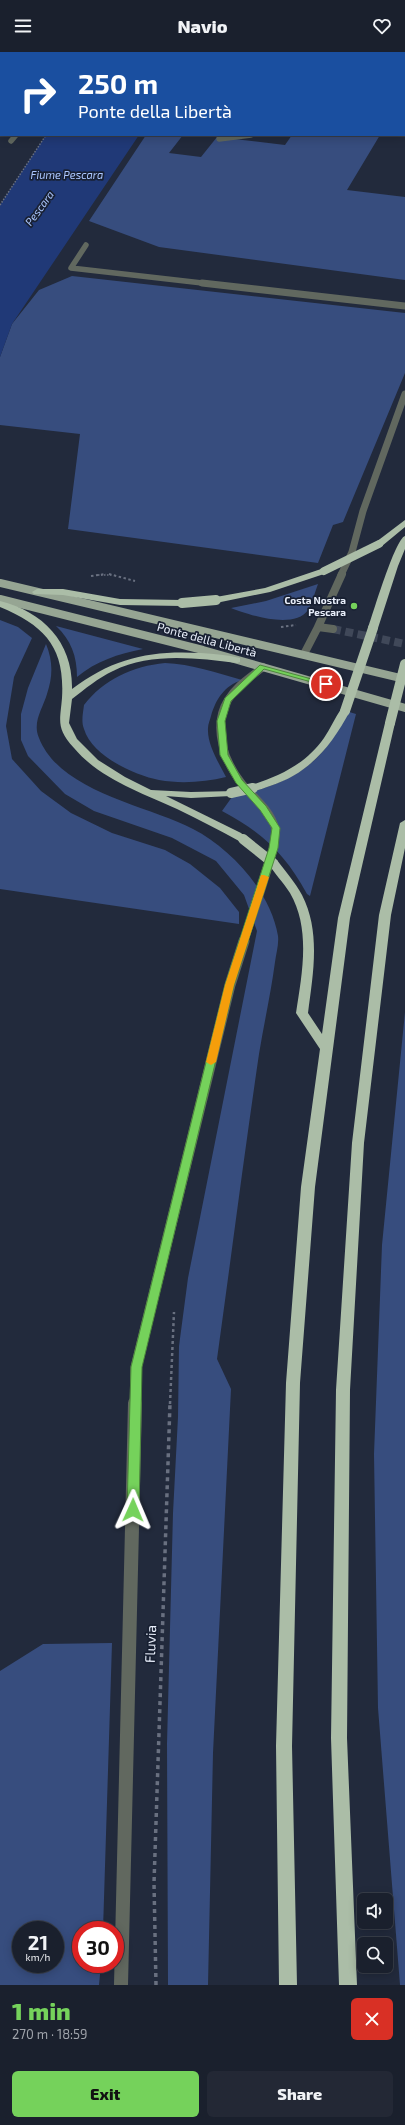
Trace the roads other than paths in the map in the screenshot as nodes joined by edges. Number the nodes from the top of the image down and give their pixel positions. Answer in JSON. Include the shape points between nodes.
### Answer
{"nodes":[{"id":1,"x":15,"y":136,"type":"edge"},
{"id":2,"x":243,"y":136,"type":"edge"},
{"id":3,"x":219,"y":139,"type":"dead end"},
{"id":4,"x":12,"y":141,"type":"dead end"},
{"id":5,"x":86,"y":245,"type":"dead end"},
{"id":6,"x":405,"y":306,"type":"edge"},
{"id":7,"x":405,"y":394,"type":"edge"},
{"id":8,"x":405,"y":523,"type":"edge"},
{"id":9,"x":405,"y":539,"type":"edge"},
{"id":10,"x":0,"y":583,"type":"edge"},
{"id":11,"x":37,"y":592,"type":"joint"},
{"id":12,"x":0,"y":599,"type":"edge"},
{"id":13,"x":83,"y":599,"type":"junction"},
{"id":14,"x":0,"y":604,"type":"edge"},
{"id":15,"x":318,"y":627,"type":"junction"},
{"id":16,"x":333,"y":629,"type":"tunnel mouth"},
{"id":17,"x":304,"y":654,"type":"junction"},
{"id":18,"x":237,"y":660,"type":"junction"},
{"id":19,"x":405,"y":664,"type":"edge"},
{"id":20,"x":263,"y":667,"type":"junction"},
{"id":21,"x":405,"y":679,"type":"edge"},
{"id":22,"x":67,"y":698,"type":"junction"},
{"id":23,"x":405,"y":708,"type":"edge"},
{"id":24,"x":147,"y":792,"type":"junction"},
{"id":25,"x":405,"y":823,"type":"edge"},
{"id":26,"x":326,"y":1048,"type":"junction"},
{"id":27,"x":121,"y":1985,"type":"edge"},
{"id":28,"x":288,"y":1985,"type":"edge"},
{"id":29,"x":348,"y":1985,"type":"edge"}],
"edges":[{"from":1,"to":4,"type":"street"},
{"from":2,"to":3,"type":"street"},
{"from":5,"to":6,"type":"street","via":[[71,268]]},
{"from":7,"to":15,"type":"street","via":[[363,511],[352,552]]},
{"from":8,"to":13,"type":"highway","bridge":true,"via":[[379,544],[324,570],[267,590],[216,600],[182,603],[131,603]]},
{"from":9,"to":24,"type":"highway","bridge":true,"via":[[393,566],[345,711],[330,740],[312,760],[292,774],[274,782],[230,793],[191,795]]},
{"from":10,"to":11,"type":"main road"},
{"from":11,"to":13,"type":"highway","via":[[63,592]]},
{"from":12,"to":18,"type":"main road","name":"Ponte della Libertà"},
{"from":13,"to":17,"type":"main road","name":"Ponte della Libertà"},
{"from":14,"to":22,"type":"highway","via":[[36,620],[53,635],[63,651],[68,670]]},
{"from":15,"to":16,"type":"street"},
{"from":15,"to":17,"type":"street"},
{"from":17,"to":21,"type":"main road","name":"Ponte della Libertà"},
{"from":18,"to":20,"type":"main road","name":"Ponte della Libertà"},
{"from":18,"to":22,"type":"highway","via":[[163,656],[135,659],[95,677]]},
{"from":19,"to":26,"type":"highway","bridge":true,"via":[[344,918]]},
{"from":20,"to":23,"type":"main road","name":"Ponte della Libertà"},
{"from":20,"to":27,"type":"street","via":[[228,700],[221,721],[221,734],[224,755],[238,781],[263,808],[276,828],[274,848],[230,985],[136,1367]]},
{"from":22,"to":24,"type":"highway","via":[[64,719],[66,727],[83,752],[109,771]]},
{"from":24,"to":26,"type":"highway","bridge":true,"via":[[195,813],[243,839],[273,863],[290,884],[305,915],[308,931],[308,962],[302,1013]]},
{"from":25,"to":29,"type":"highway","via":[[385,915],[358,1143],[343,1390],[339,1738]]},
{"from":26,"to":28,"type":"highway","via":[[308,1187],[293,1383],[284,1746]]}]}
